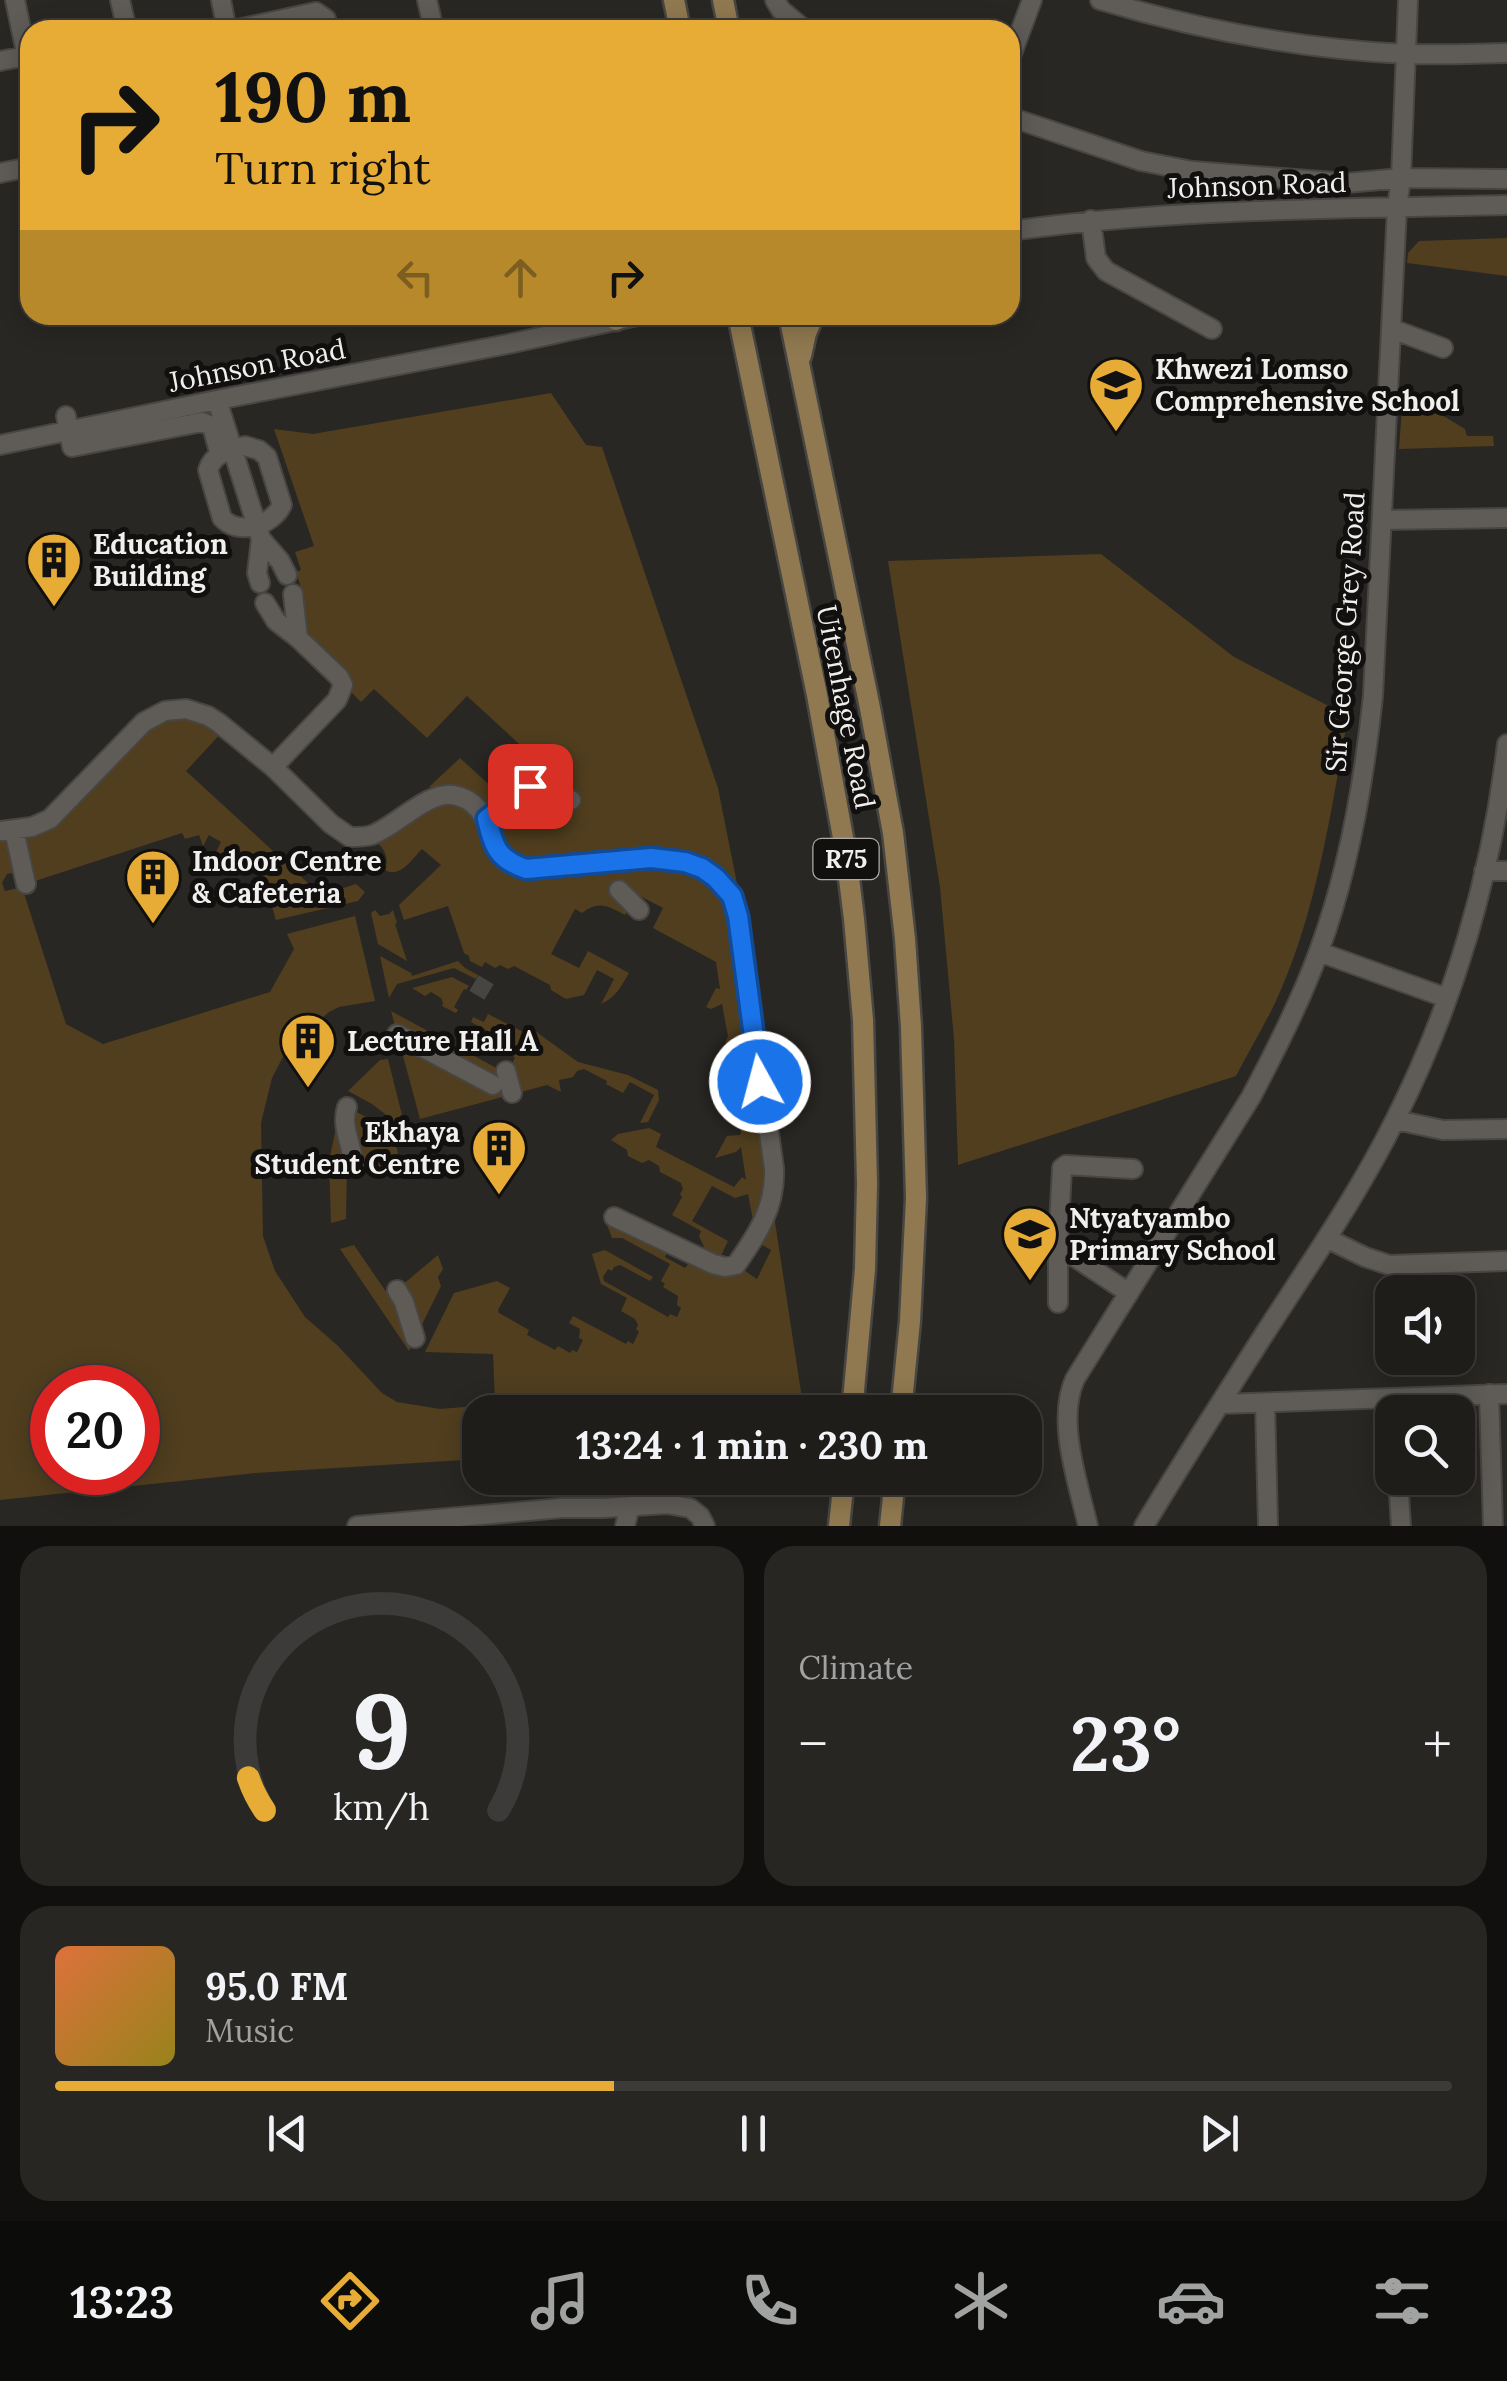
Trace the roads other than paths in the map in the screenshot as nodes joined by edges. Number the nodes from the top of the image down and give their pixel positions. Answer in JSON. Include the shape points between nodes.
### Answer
{"nodes":[{"id":1,"x":14,"y":0,"type":"edge"},
{"id":2,"x":775,"y":0,"type":"edge"},
{"id":3,"x":1032,"y":0,"type":"edge"},
{"id":4,"x":1100,"y":0,"type":"edge"},
{"id":5,"x":1408,"y":0,"type":"edge"},
{"id":6,"x":278,"y":20,"type":"edge"},
{"id":7,"x":326,"y":20,"type":"edge"},
{"id":8,"x":793,"y":20,"type":"edge"},
{"id":9,"x":20,"y":27,"type":"edge"},
{"id":10,"x":1020,"y":32,"type":"edge"},
{"id":11,"x":1406,"y":54,"type":"junction"},
{"id":12,"x":1507,"y":54,"type":"edge"},
{"id":13,"x":1020,"y":119,"type":"edge"},
{"id":14,"x":1401,"y":178,"type":"junction"},
{"id":15,"x":1507,"y":178,"type":"edge"},
{"id":16,"x":1507,"y":206,"type":"edge"},
{"id":17,"x":1397,"y":208,"type":"junction"},
{"id":18,"x":1091,"y":220,"type":"junction"},
{"id":19,"x":1020,"y":230,"type":"edge"},
{"id":20,"x":586,"y":325,"type":"edge"},
{"id":21,"x":740,"y":325,"type":"edge"},
{"id":22,"x":791,"y":325,"type":"edge"},
{"id":23,"x":810,"y":325,"type":"edge"},
{"id":24,"x":1392,"y":328,"type":"junction"},
{"id":25,"x":1212,"y":329,"type":"dead end"},
{"id":26,"x":1444,"y":348,"type":"dead end"},
{"id":27,"x":800,"y":363,"type":"junction"},
{"id":28,"x":218,"y":400,"type":"junction"},
{"id":29,"x":66,"y":416,"type":"dead end"},
{"id":30,"x":0,"y":445,"type":"edge"},
{"id":31,"x":225,"y":448,"type":"junction"},
{"id":32,"x":1507,"y":518,"type":"edge"},
{"id":33,"x":1382,"y":520,"type":"junction"},
{"id":34,"x":259,"y":532,"type":"junction"},
{"id":35,"x":287,"y":575,"type":"dead end"},
{"id":36,"x":260,"y":584,"type":"dead end"},
{"id":37,"x":293,"y":594,"type":"dead end"},
{"id":38,"x":265,"y":603,"type":"dead end"},
{"id":39,"x":298,"y":638,"type":"junction"},
{"id":40,"x":1507,"y":744,"type":"edge"},
{"id":41,"x":273,"y":767,"type":"junction"},
{"id":42,"x":571,"y":800,"type":"dead end"},
{"id":43,"x":487,"y":819,"type":"junction"},
{"id":44,"x":7,"y":830,"type":"edge"},
{"id":45,"x":1484,"y":871,"type":"junction"},
{"id":46,"x":1507,"y":871,"type":"edge"},
{"id":47,"x":26,"y":884,"type":"dead end"},
{"id":48,"x":619,"y":890,"type":"dead end"},
{"id":49,"x":639,"y":910,"type":"dead end"},
{"id":50,"x":1319,"y":952,"type":"junction"},
{"id":51,"x":1447,"y":998,"type":"junction"},
{"id":52,"x":410,"y":1034,"type":"dead end"},
{"id":53,"x":506,"y":1071,"type":"dead end"},
{"id":54,"x":492,"y":1085,"type":"dead end"},
{"id":55,"x":512,"y":1094,"type":"dead end"},
{"id":56,"x":347,"y":1107,"type":"dead end"},
{"id":57,"x":1396,"y":1120,"type":"junction"},
{"id":58,"x":1507,"y":1129,"type":"edge"},
{"id":59,"x":353,"y":1168,"type":"dead end"},
{"id":60,"x":1133,"y":1169,"type":"dead end"},
{"id":61,"x":614,"y":1217,"type":"dead end"},
{"id":62,"x":1328,"y":1239,"type":"junction"},
{"id":63,"x":1058,"y":1246,"type":"junction"},
{"id":64,"x":1507,"y":1260,"type":"edge"},
{"id":65,"x":397,"y":1290,"type":"dead end"},
{"id":66,"x":1129,"y":1292,"type":"junction"},
{"id":67,"x":1058,"y":1303,"type":"dead end"},
{"id":68,"x":415,"y":1338,"type":"dead end"},
{"id":69,"x":1498,"y":1394,"type":"edge"},
{"id":70,"x":854,"y":1395,"type":"edge"},
{"id":71,"x":903,"y":1395,"type":"edge"},
{"id":72,"x":1265,"y":1403,"type":"junction"},
{"id":73,"x":1220,"y":1404,"type":"junction"},
{"id":74,"x":1375,"y":1406,"type":"edge"},
{"id":75,"x":842,"y":1495,"type":"edge"},
{"id":76,"x":893,"y":1495,"type":"edge"},
{"id":77,"x":1399,"y":1495,"type":"edge"},
{"id":78,"x":630,"y":1506,"type":"junction"},
{"id":79,"x":491,"y":1520,"type":"edge"},
{"id":80,"x":432,"y":1523,"type":"edge"},
{"id":81,"x":357,"y":1526,"type":"edge"},
{"id":82,"x":625,"y":1526,"type":"edge"},
{"id":83,"x":705,"y":1526,"type":"edge"},
{"id":84,"x":839,"y":1526,"type":"edge"},
{"id":85,"x":890,"y":1526,"type":"edge"},
{"id":86,"x":1088,"y":1526,"type":"edge"},
{"id":87,"x":1144,"y":1526,"type":"edge"},
{"id":88,"x":1268,"y":1526,"type":"edge"},
{"id":89,"x":1400,"y":1526,"type":"edge"},
{"id":90,"x":1494,"y":1526,"type":"edge"}],
"edges":[{"from":1,"to":9,"type":"street"},
{"from":2,"to":8,"type":"street"},
{"from":3,"to":10,"type":"street"},
{"from":4,"to":11,"type":"street","via":[[1262,38]]},
{"from":5,"to":11,"type":"street","name":"Sir George Grey Road"},
{"from":6,"to":7,"type":"street","via":[[316,12]]},
{"from":11,"to":12,"type":"street"},
{"from":11,"to":14,"type":"street","name":"Sir George Grey Road"},
{"from":13,"to":14,"type":"street","via":[[1141,161],[1192,171],[1347,183]]},
{"from":14,"to":15,"type":"street"},
{"from":14,"to":17,"type":"street","name":"Sir George Grey Road"},
{"from":16,"to":17,"type":"street","name":"Johnson Road"},
{"from":17,"to":18,"type":"street","name":"Johnson Road"},
{"from":17,"to":24,"type":"street","name":"Sir George Grey Road"},
{"from":18,"to":19,"type":"street","name":"Johnson Road"},
{"from":18,"to":25,"type":"street","via":[[1096,258],[1106,271]]},
{"from":20,"to":28,"type":"street","name":"Johnson Road"},
{"from":21,"to":70,"type":"main road","name":"Uitenhage Road","number":"R75","via":[[817,695],[854,919],[868,1184]]},
{"from":22,"to":27,"type":"main road","name":"Uitenhage Road","number":"R75"},
{"from":23,"to":27,"type":"main road"},
{"from":24,"to":26,"type":"street"},
{"from":24,"to":33,"type":"street","name":"Sir George Grey Road"},
{"from":27,"to":71,"type":"main road","name":"Uitenhage Road","number":"R75","via":[[893,833],[905,939],[916,1198]]},
{"from":28,"to":30,"type":"street","name":"Johnson Road"},
{"from":28,"to":31,"type":"street"},
{"from":29,"to":31,"type":"street","via":[[72,447],[202,422]]},
{"from":31,"to":34,"type":"street"},
{"from":31,"to":34,"type":"street","via":[[208,466],[208,477],[225,522]]},
{"from":31,"to":34,"type":"street","via":[[244,446],[267,457],[282,505]]},
{"from":32,"to":33,"type":"street"},
{"from":33,"to":50,"type":"street","name":"Sir George Grey Road","via":[[1368,747],[1353,832]]},
{"from":34,"to":35,"type":"street"},
{"from":34,"to":36,"type":"street"},
{"from":37,"to":39,"type":"street"},
{"from":38,"to":39,"type":"street"},
{"from":39,"to":41,"type":"street","via":[[338,677],[342,692]]},
{"from":40,"to":45,"type":"street"},
{"from":41,"to":43,"type":"street","via":[[350,837],[370,836],[444,795],[468,800]]},
{"from":41,"to":44,"type":"street","via":[[208,716],[164,711],[137,728],[50,818]]},
{"from":42,"to":43,"type":"street","via":[[536,783]]},
{"from":43,"to":61,"type":"street","via":[[502,857],[526,869],[651,858],[685,862],[716,878],[735,904],[774,1168],[768,1215],[736,1265],[724,1268]]},
{"from":44,"to":47,"type":"street"},
{"from":45,"to":46,"type":"street"},
{"from":45,"to":51,"type":"street"},
{"from":48,"to":49,"type":"street"},
{"from":50,"to":51,"type":"street"},
{"from":50,"to":66,"type":"street","name":"Sir George Grey Road","via":[[1251,1097]]},
{"from":51,"to":57,"type":"street"},
{"from":52,"to":54,"type":"street"},
{"from":53,"to":55,"type":"street"},
{"from":56,"to":59,"type":"street","via":[[343,1119]]},
{"from":57,"to":58,"type":"street","via":[[1443,1130]]},
{"from":57,"to":62,"type":"street"},
{"from":60,"to":63,"type":"street","via":[[1062,1168]]},
{"from":62,"to":64,"type":"street","via":[[1389,1265]]},
{"from":62,"to":73,"type":"street"},
{"from":63,"to":66,"type":"street"},
{"from":63,"to":67,"type":"street"},
{"from":65,"to":68,"type":"street"},
{"from":66,"to":86,"type":"street","name":"Sir George Grey Road","via":[[1075,1379],[1067,1406]]},
{"from":69,"to":90,"type":"street"},
{"from":72,"to":73,"type":"street"},
{"from":72,"to":74,"type":"street"},
{"from":72,"to":88,"type":"street"},
{"from":73,"to":87,"type":"street"},
{"from":75,"to":84,"type":"main road"},
{"from":76,"to":85,"type":"main road"},
{"from":77,"to":89,"type":"street"},
{"from":78,"to":79,"type":"street"},
{"from":78,"to":82,"type":"street"},
{"from":78,"to":83,"type":"street","via":[[690,1508]]},
{"from":79,"to":80,"type":"street"},
{"from":80,"to":81,"type":"street"}]}
